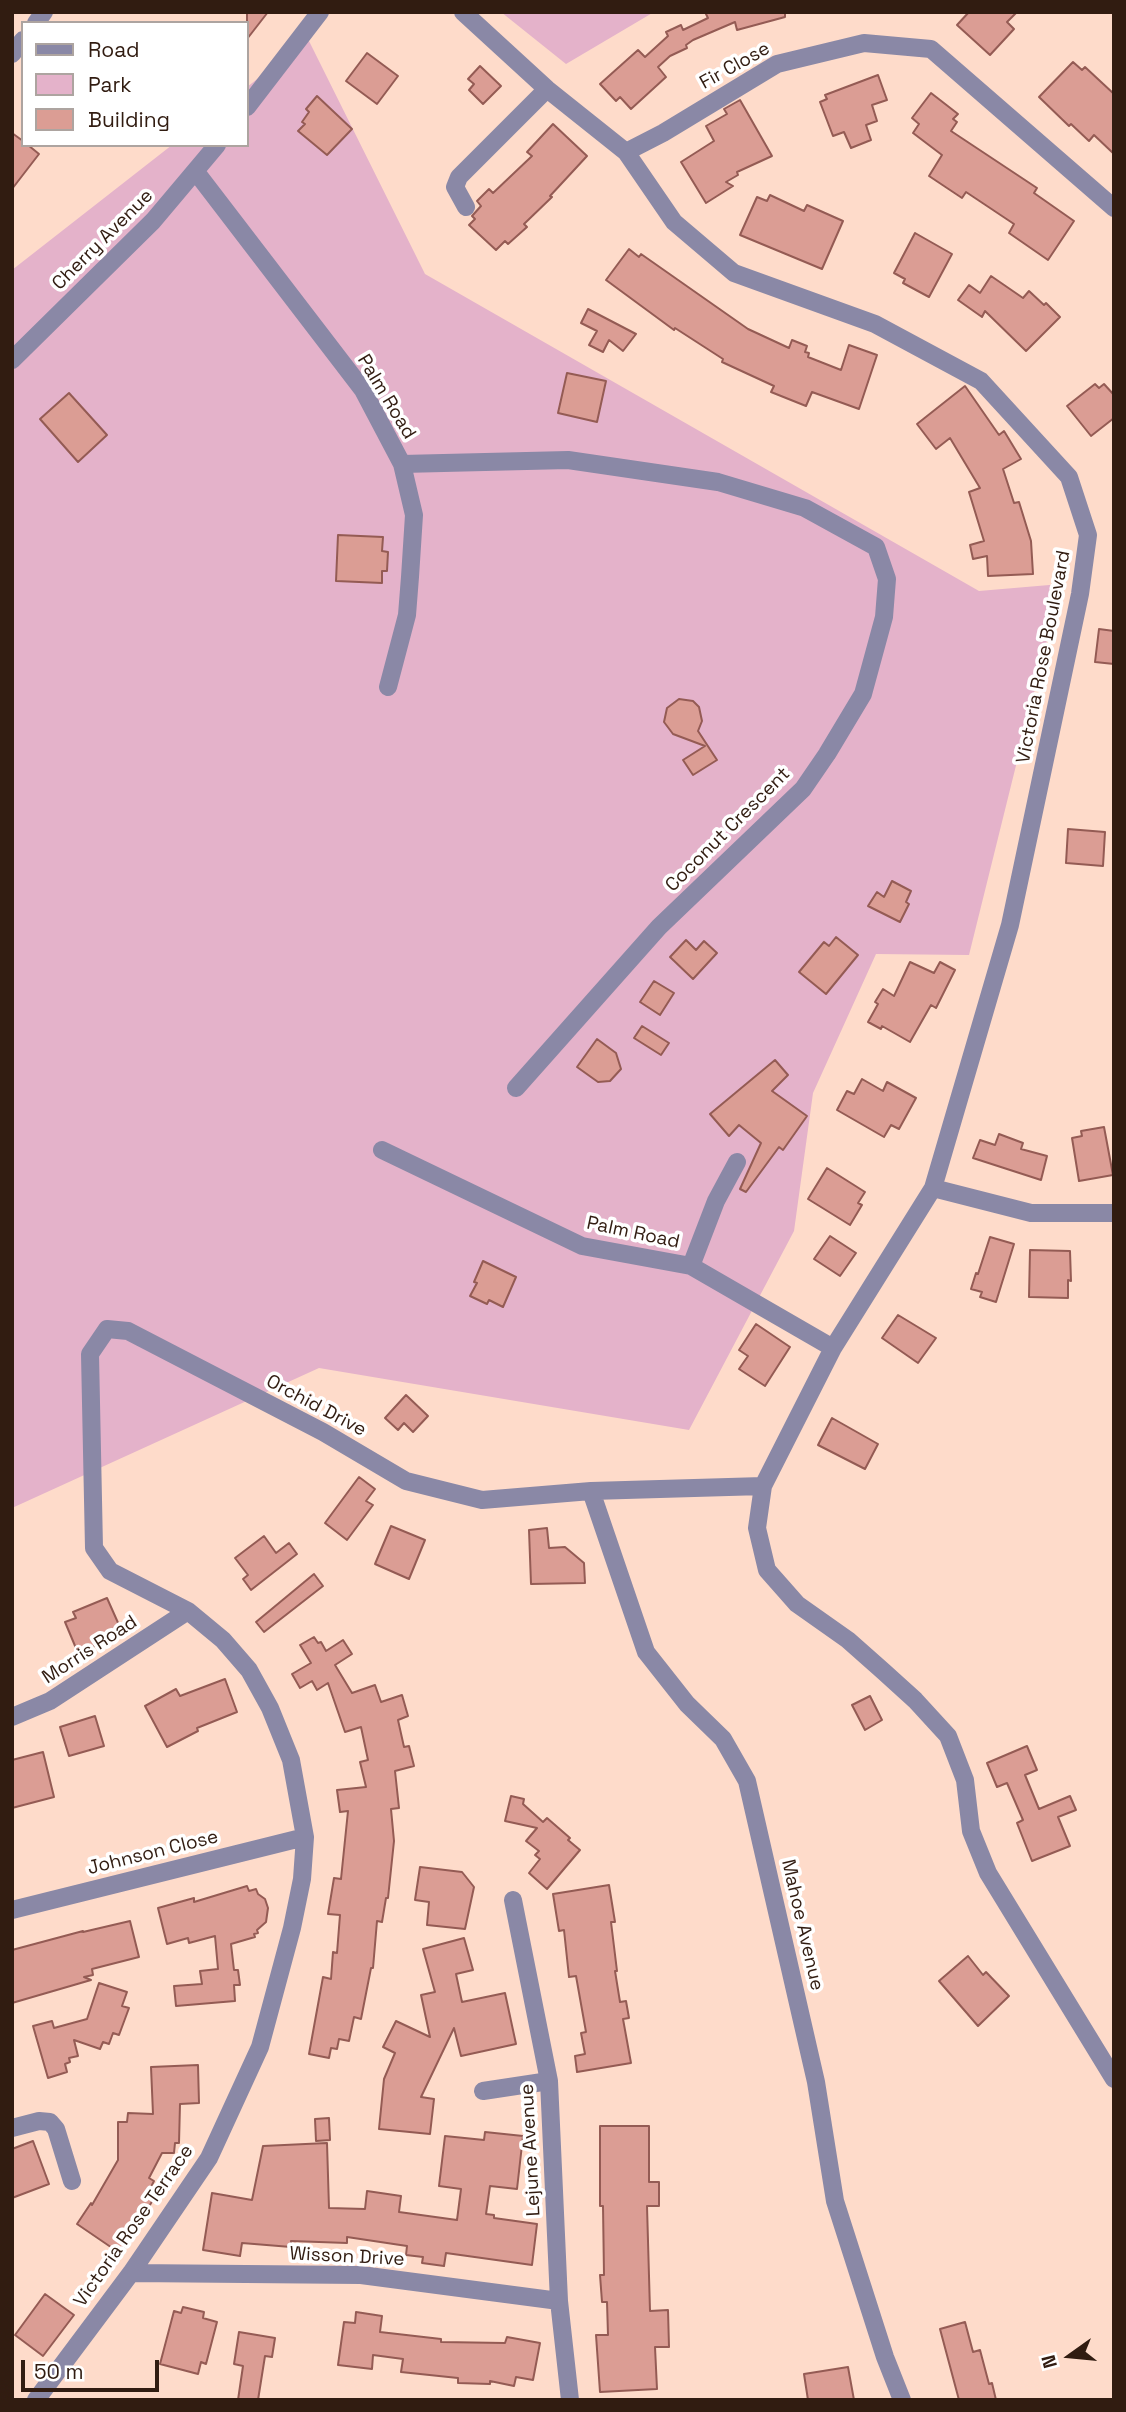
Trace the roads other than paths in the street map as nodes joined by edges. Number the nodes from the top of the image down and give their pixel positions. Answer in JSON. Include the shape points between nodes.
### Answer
{"nodes":[{"id":1,"x":320,"y":12,"type":"edge"},
{"id":2,"x":463,"y":12,"type":"edge"},
{"id":3,"x":548,"y":89,"type":"junction"},
{"id":4,"x":248,"y":106,"type":"edge"},
{"id":5,"x":215,"y":147,"type":"edge"},
{"id":6,"x":626,"y":152,"type":"junction"},
{"id":7,"x":196,"y":172,"type":"junction"},
{"id":8,"x":466,"y":207,"type":"dead end"},
{"id":9,"x":1114,"y":208,"type":"edge"},
{"id":10,"x":12,"y":360,"type":"edge"},
{"id":11,"x":402,"y":464,"type":"junction"},
{"id":12,"x":388,"y":687,"type":"dead end"},
{"id":13,"x":516,"y":1088,"type":"dead end"},
{"id":14,"x":382,"y":1150,"type":"dead end"},
{"id":15,"x":737,"y":1162,"type":"dead end"},
{"id":16,"x":933,"y":1188,"type":"junction"},
{"id":17,"x":1114,"y":1213,"type":"edge"},
{"id":18,"x":691,"y":1266,"type":"junction"},
{"id":19,"x":833,"y":1348,"type":"junction"},
{"id":20,"x":763,"y":1486,"type":"junction"},
{"id":21,"x":590,"y":1491,"type":"junction"},
{"id":22,"x":110,"y":1571,"type":"joint"},
{"id":23,"x":188,"y":1611,"type":"junction"},
{"id":24,"x":12,"y":1717,"type":"edge"},
{"id":25,"x":305,"y":1837,"type":"junction"},
{"id":26,"x":513,"y":1900,"type":"dead end"},
{"id":27,"x":12,"y":1910,"type":"edge"},
{"id":28,"x":1114,"y":2079,"type":"edge"},
{"id":29,"x":549,"y":2081,"type":"junction"},
{"id":30,"x":483,"y":2091,"type":"dead end"},
{"id":31,"x":12,"y":2128,"type":"edge"},
{"id":32,"x":72,"y":2181,"type":"dead end"},
{"id":33,"x":131,"y":2273,"type":"junction"},
{"id":34,"x":559,"y":2301,"type":"junction"},
{"id":35,"x":36,"y":2400,"type":"edge"},
{"id":36,"x":570,"y":2400,"type":"edge"},
{"id":37,"x":902,"y":2400,"type":"edge"}],
"edges":[{"from":1,"to":4,"type":"street"},
{"from":2,"to":3,"type":"street"},
{"from":3,"to":6,"type":"street"},
{"from":3,"to":8,"type":"street","via":[[459,177],[456,187]]},
{"from":5,"to":7,"type":"street","name":"Cherry Avenue"},
{"from":6,"to":9,"type":"street","name":"Fir Close","via":[[777,64],[864,43],[931,48]]},
{"from":6,"to":16,"type":"street","name":"Victoria Rose Boulevard","via":[[674,222],[734,273],[874,324],[981,380],[1069,477],[1088,535],[1080,594],[1010,925]]},
{"from":7,"to":10,"type":"street","name":"Cherry Avenue","via":[[153,222]]},
{"from":7,"to":11,"type":"street","name":"Palm Road","via":[[363,390]]},
{"from":11,"to":12,"type":"street","name":"Palm Road","via":[[414,515],[407,615]]},
{"from":11,"to":13,"type":"street","name":"Coconut Crescent","via":[[568,460],[718,482],[805,508],[876,547],[887,579],[884,617],[863,694],[803,789],[659,928]]},
{"from":14,"to":18,"type":"street","name":"Palm Road","via":[[582,1246]]},
{"from":15,"to":18,"type":"street"},
{"from":16,"to":17,"type":"street","via":[[1031,1213]]},
{"from":16,"to":19,"type":"street","name":"Victoria Rose Boulevard"},
{"from":18,"to":19,"type":"street","name":"Palm Road"},
{"from":19,"to":20,"type":"street","name":"Victoria Rose Boulevard"},
{"from":20,"to":21,"type":"street","name":"Orchid Drive"},
{"from":20,"to":28,"type":"street","via":[[757,1528],[767,1570],[797,1604],[848,1640],[948,1735],[965,1780],[971,1830],[988,1873]]},
{"from":21,"to":22,"type":"street","name":"Orchid Drive","via":[[481,1500],[406,1480],[128,1331],[107,1329],[90,1353],[94,1548]]},
{"from":21,"to":37,"type":"street","name":"Mahoe Avenue","via":[[646,1652],[687,1704],[723,1739],[747,1781],[816,2082],[835,2201]]},
{"from":22,"to":23,"type":"street","name":"Victoria Rose Terrace"},
{"from":23,"to":24,"type":"street","name":"Morris Road","via":[[50,1701]]},
{"from":23,"to":25,"type":"street","name":"Victoria Rose Terrace","via":[[249,1670],[271,1708],[291,1760]]},
{"from":25,"to":27,"type":"street","name":"Johnson Close"},
{"from":25,"to":33,"type":"street","name":"Victoria Rose Terrace","via":[[292,1928],[260,2047],[209,2158]]},
{"from":26,"to":29,"type":"street","name":"Lejune Avenue"},
{"from":29,"to":30,"type":"street"},
{"from":29,"to":34,"type":"street","name":"Lejune Avenue"},
{"from":31,"to":32,"type":"street","via":[[50,2122],[57,2129]]},
{"from":33,"to":34,"type":"street","name":"Wisson Drive","via":[[362,2275]]},
{"from":33,"to":35,"type":"street","name":"Victoria Rose Terrace"},
{"from":34,"to":36,"type":"street","name":"Lejune Avenue"}]}
